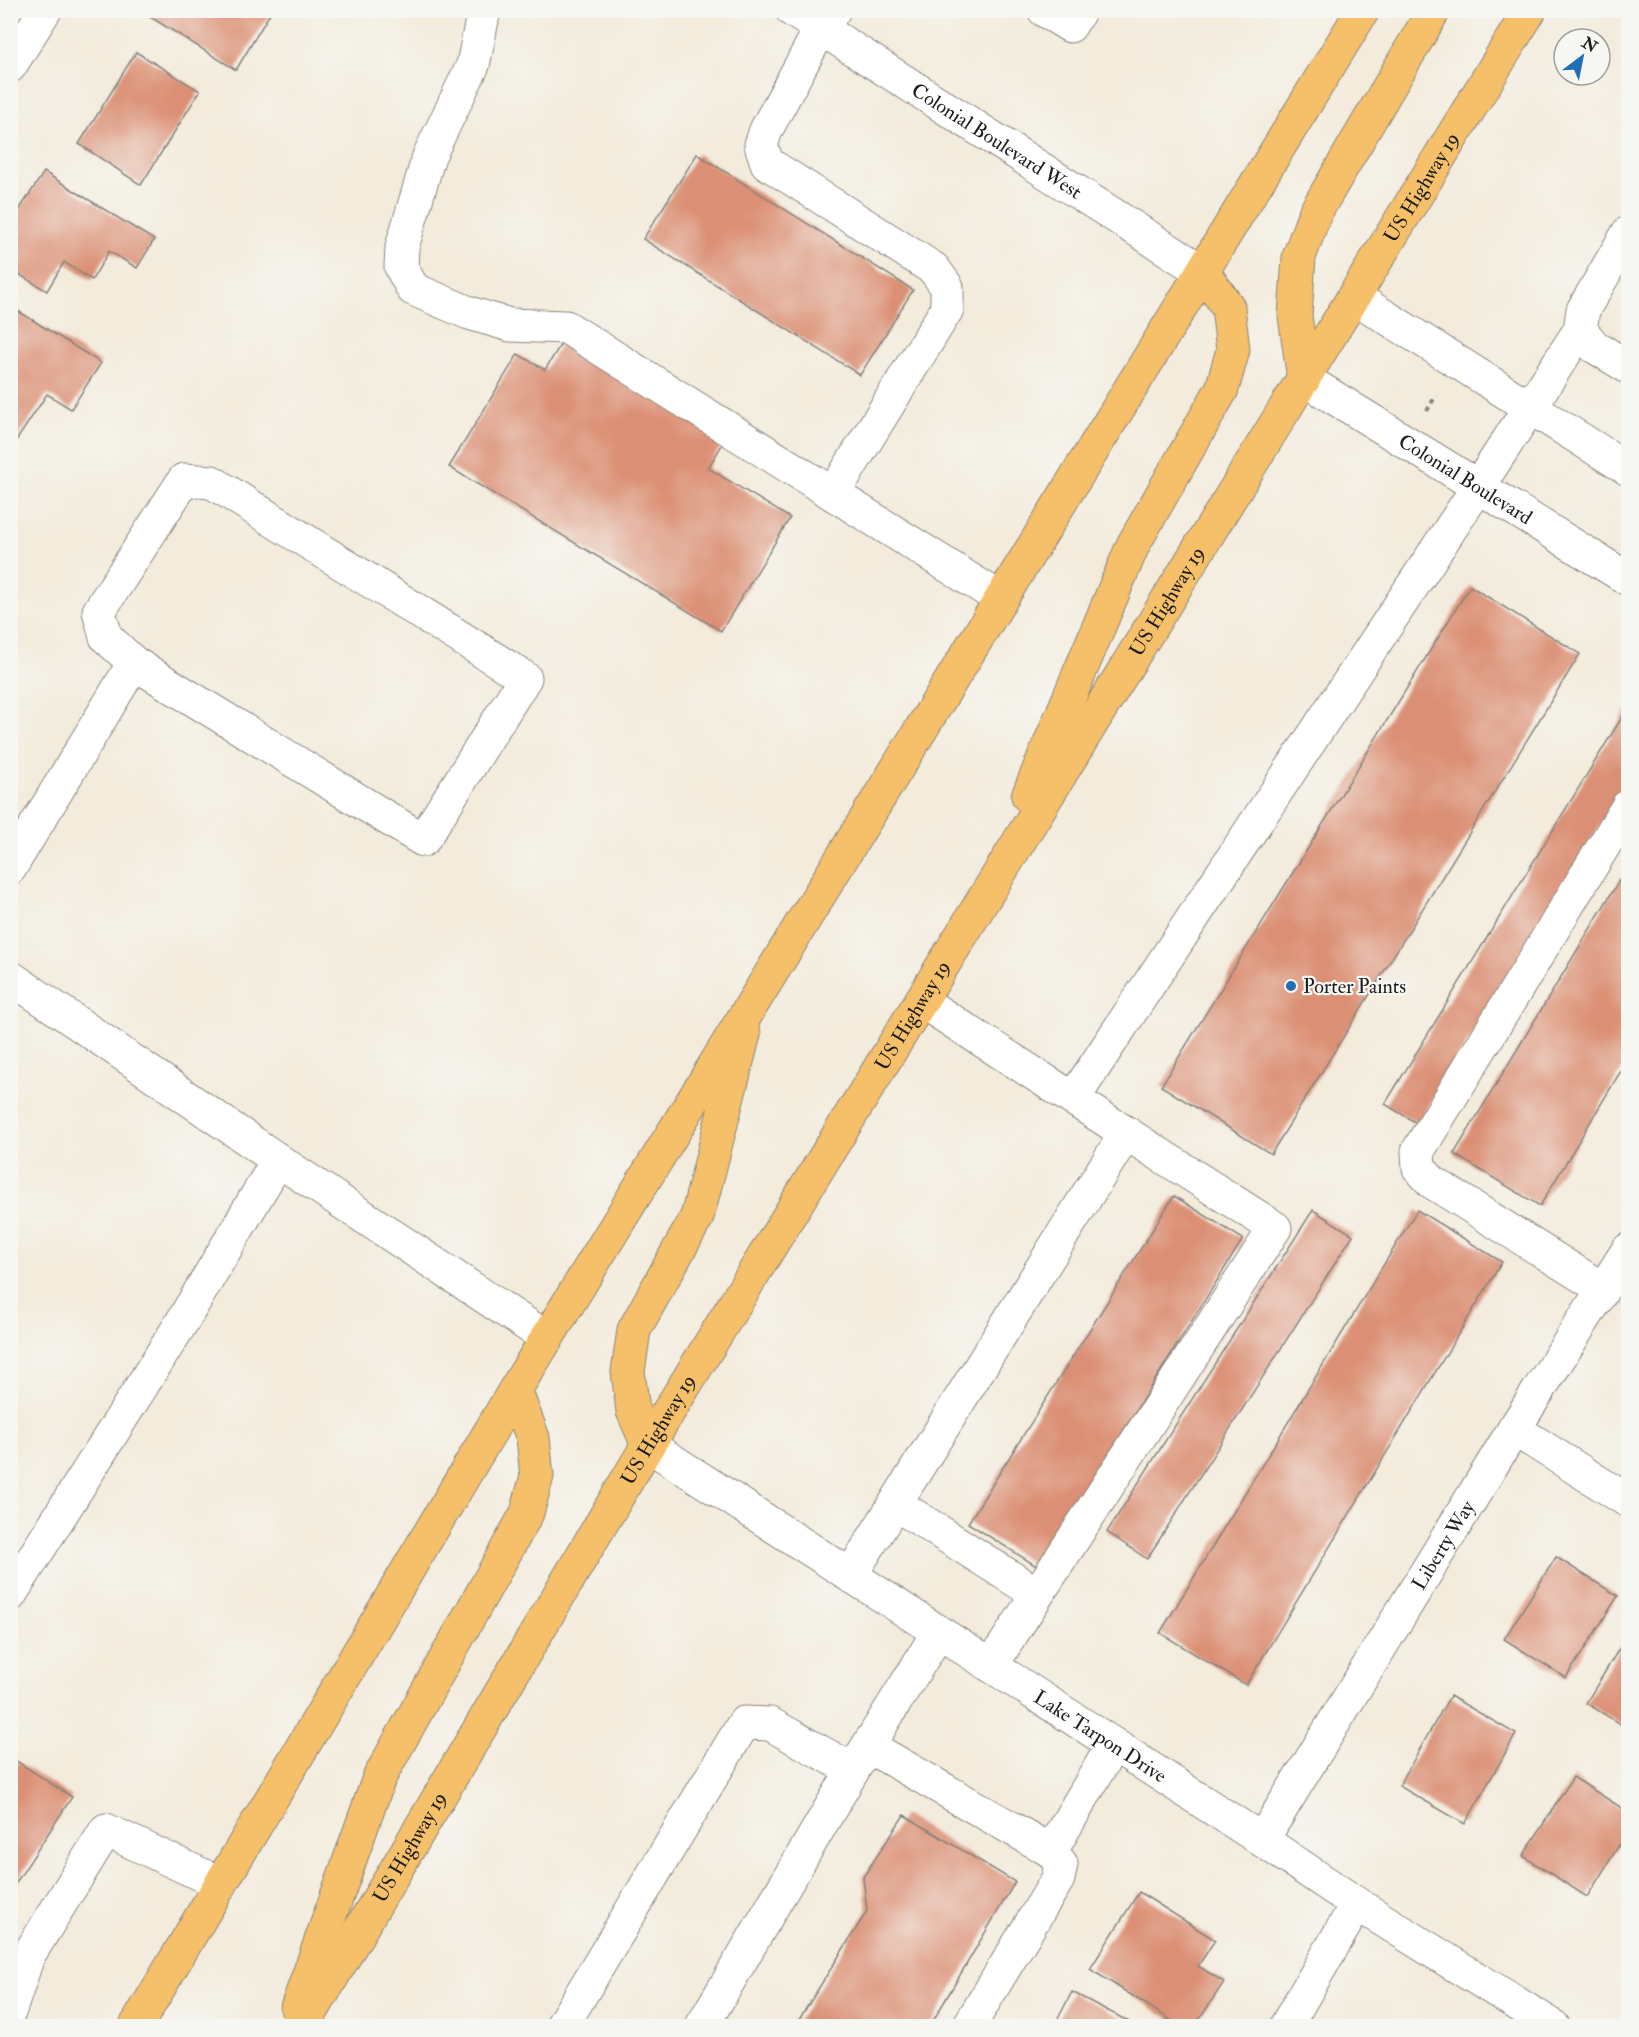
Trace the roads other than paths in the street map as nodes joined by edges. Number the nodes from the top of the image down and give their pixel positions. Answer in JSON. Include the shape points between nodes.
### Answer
{"nodes":[{"id":1,"x":45,"y":10,"type":"edge"},
{"id":2,"x":484,"y":10,"type":"edge"},
{"id":3,"x":792,"y":10,"type":"edge"},
{"id":4,"x":1044,"y":10,"type":"edge"},
{"id":5,"x":1080,"y":10,"type":"edge"},
{"id":6,"x":1363,"y":10,"type":"edge"},
{"id":7,"x":1434,"y":10,"type":"edge"},
{"id":8,"x":1530,"y":10,"type":"edge"},
{"id":9,"x":827,"y":20,"type":"edge"},
{"id":10,"x":10,"y":66,"type":"edge"},
{"id":11,"x":1629,"y":233,"type":"edge"},
{"id":12,"x":1203,"y":272,"type":"junction"},
{"id":13,"x":1354,"y":297,"type":"junction"},
{"id":14,"x":1580,"y":330,"type":"junction"},
{"id":15,"x":1629,"y":367,"type":"edge"},
{"id":16,"x":1304,"y":379,"type":"junction"},
{"id":17,"x":1530,"y":407,"type":"junction"},
{"id":18,"x":1629,"y":469,"type":"edge"},
{"id":19,"x":1478,"y":487,"type":"junction"},
{"id":20,"x":833,"y":494,"type":"junction"},
{"id":21,"x":1629,"y":579,"type":"edge"},
{"id":22,"x":1001,"y":599,"type":"junction"},
{"id":23,"x":134,"y":663,"type":"junction"},
{"id":24,"x":1629,"y":806,"type":"edge"},
{"id":25,"x":10,"y":868,"type":"edge"},
{"id":26,"x":988,"y":892,"type":"junction"},
{"id":27,"x":10,"y":977,"type":"edge"},
{"id":28,"x":921,"y":1001,"type":"junction"},
{"id":29,"x":752,"y":1003,"type":"junction"},
{"id":30,"x":1073,"y":1099,"type":"junction"},
{"id":31,"x":1126,"y":1133,"type":"junction"},
{"id":32,"x":278,"y":1160,"type":"junction"},
{"id":33,"x":1629,"y":1250,"type":"edge"},
{"id":34,"x":1603,"y":1289,"type":"junction"},
{"id":35,"x":547,"y":1338,"type":"junction"},
{"id":36,"x":515,"y":1390,"type":"junction"},
{"id":37,"x":1514,"y":1429,"type":"junction"},
{"id":38,"x":648,"y":1445,"type":"junction"},
{"id":39,"x":1629,"y":1501,"type":"edge"},
{"id":40,"x":896,"y":1504,"type":"junction"},
{"id":41,"x":850,"y":1576,"type":"junction"},
{"id":42,"x":1037,"y":1594,"type":"junction"},
{"id":43,"x":10,"y":1595,"type":"edge"},
{"id":44,"x":938,"y":1633,"type":"junction"},
{"id":45,"x":991,"y":1666,"type":"junction"},
{"id":46,"x":1113,"y":1745,"type":"junction"},
{"id":47,"x":861,"y":1758,"type":"junction"},
{"id":48,"x":1262,"y":1840,"type":"junction"},
{"id":49,"x":1051,"y":1851,"type":"junction"},
{"id":50,"x":221,"y":1884,"type":"junction"},
{"id":51,"x":1357,"y":1904,"type":"junction"},
{"id":52,"x":10,"y":2010,"type":"edge"},
{"id":53,"x":136,"y":2026,"type":"edge"},
{"id":54,"x":291,"y":2026,"type":"edge"},
{"id":55,"x":303,"y":2026,"type":"edge"},
{"id":56,"x":562,"y":2026,"type":"edge"},
{"id":57,"x":702,"y":2026,"type":"edge"},
{"id":58,"x":969,"y":2026,"type":"edge"},
{"id":59,"x":1286,"y":2026,"type":"edge"},
{"id":60,"x":1553,"y":2026,"type":"edge"}],
"edges":[{"from":1,"to":10,"type":"street"},
{"from":2,"to":20,"type":"street","via":[[474,65],[429,156],[402,247],[400,267],[413,290],[510,325],[566,327]]},
{"from":3,"to":9,"type":"street","name":"Colonial Boulevard West"},
{"from":4,"to":5,"type":"street","via":[[1070,26]]},
{"from":6,"to":12,"type":"highway"},
{"from":7,"to":16,"type":"highway","via":[[1315,213],[1299,257],[1295,316]]},
{"from":8,"to":13,"type":"highway","name":"US Highway 19"},
{"from":9,"to":12,"type":"street","name":"Colonial Boulevard West"},
{"from":9,"to":20,"type":"street","via":[[766,130],[761,145],[767,164],[933,269],[947,287],[947,309]]},
{"from":11,"to":14,"type":"street","via":[[1583,309]]},
{"from":12,"to":22,"type":"highway"},
{"from":12,"to":26,"type":"highway","via":[[1228,307],[1233,350],[1222,389],[1133,545]]},
{"from":13,"to":16,"type":"highway","name":"US Highway 19"},
{"from":13,"to":17,"type":"street"},
{"from":14,"to":15,"type":"street","via":[[1595,347]]},
{"from":14,"to":17,"type":"street"},
{"from":16,"to":19,"type":"street","name":"Colonial Boulevard"},
{"from":16,"to":26,"type":"highway","name":"US Highway 19"},
{"from":17,"to":18,"type":"street"},
{"from":17,"to":19,"type":"street"},
{"from":19,"to":21,"type":"street","name":"Colonial Boulevard"},
{"from":19,"to":30,"type":"street"},
{"from":20,"to":22,"type":"street"},
{"from":22,"to":29,"type":"highway"},
{"from":23,"to":23,"type":"street","via":[[106,637],[99,610],[184,480],[213,482],[525,678],[423,840]]},
{"from":23,"to":25,"type":"street"},
{"from":24,"to":34,"type":"street","via":[[1418,1151],[1419,1168],[1432,1182]]},
{"from":26,"to":28,"type":"highway","name":"US Highway 19"},
{"from":27,"to":32,"type":"street"},
{"from":28,"to":30,"type":"street"},
{"from":28,"to":38,"type":"highway","name":"US Highway 19"},
{"from":29,"to":35,"type":"highway"},
{"from":29,"to":38,"type":"highway","via":[[697,1217],[634,1330],[628,1372],[633,1411]]},
{"from":30,"to":31,"type":"street"},
{"from":31,"to":40,"type":"street"},
{"from":31,"to":42,"type":"street","via":[[1275,1228]]},
{"from":32,"to":35,"type":"street"},
{"from":32,"to":43,"type":"street","via":[[182,1322]]},
{"from":33,"to":34,"type":"street","name":"Liberty Way"},
{"from":34,"to":37,"type":"street","name":"Liberty Way"},
{"from":35,"to":36,"type":"highway"},
{"from":36,"to":50,"type":"highway"},
{"from":36,"to":54,"type":"highway","via":[[533,1438],[537,1476],[527,1514],[379,1778]]},
{"from":37,"to":39,"type":"street"},
{"from":37,"to":48,"type":"street","name":"Liberty Way"},
{"from":38,"to":41,"type":"street","name":"Lake Tarpon Drive"},
{"from":38,"to":55,"type":"highway","name":"US Highway 19"},
{"from":40,"to":41,"type":"street"},
{"from":40,"to":42,"type":"street"},
{"from":41,"to":44,"type":"street","name":"Lake Tarpon Drive"},
{"from":42,"to":45,"type":"street"},
{"from":44,"to":45,"type":"street","name":"Lake Tarpon Drive"},
{"from":44,"to":47,"type":"street"},
{"from":45,"to":46,"type":"street","name":"Lake Tarpon Drive"},
{"from":46,"to":48,"type":"street","name":"Lake Tarpon Drive"},
{"from":46,"to":49,"type":"street"},
{"from":47,"to":49,"type":"street"},
{"from":47,"to":56,"type":"street","via":[[770,1724],[744,1723]]},
{"from":47,"to":57,"type":"street"},
{"from":48,"to":51,"type":"street","name":"Lake Tarpon Drive"},
{"from":49,"to":58,"type":"street","via":[[1061,1864],[1058,1879]]},
{"from":50,"to":52,"type":"street","via":[[106,1830],[28,1956]]},
{"from":50,"to":53,"type":"highway"},
{"from":51,"to":59,"type":"street"},
{"from":51,"to":60,"type":"street","name":"Lake Tarpon Drive"}]}
